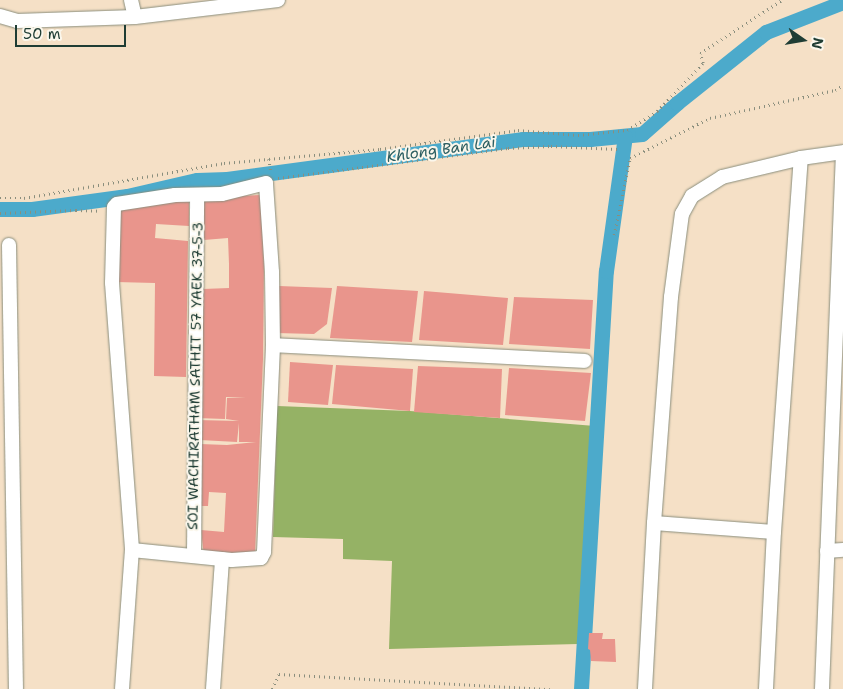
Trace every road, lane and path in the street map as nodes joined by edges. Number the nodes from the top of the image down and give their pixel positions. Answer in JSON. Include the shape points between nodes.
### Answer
{"nodes":[{"id":1,"x":132,"y":0,"type":"edge"},
{"id":2,"x":278,"y":0,"type":"edge"},
{"id":3,"x":782,"y":0,"type":"edge"},
{"id":4,"x":0,"y":16,"type":"edge"},
{"id":5,"x":134,"y":17,"type":"junction"},
{"id":6,"x":843,"y":85,"type":"edge"},
{"id":7,"x":617,"y":149,"type":"dead end"},
{"id":8,"x":843,"y":152,"type":"edge"},
{"id":9,"x":801,"y":158,"type":"junction"},
{"id":10,"x":269,"y":159,"type":"junction"},
{"id":11,"x":270,"y":164,"type":"dead end"},
{"id":12,"x":266,"y":183,"type":"junction"},
{"id":13,"x":197,"y":195,"type":"junction"},
{"id":14,"x":0,"y":198,"type":"edge"},
{"id":15,"x":106,"y":208,"type":"dead end"},
{"id":16,"x":0,"y":214,"type":"edge"},
{"id":17,"x":614,"y":235,"type":"dead end"},
{"id":18,"x":10,"y":245,"type":"dead end"},
{"id":19,"x":272,"y":345,"type":"junction"},
{"id":20,"x":585,"y":362,"type":"dead end"},
{"id":21,"x":654,"y":523,"type":"junction"},
{"id":22,"x":774,"y":532,"type":"junction"},
{"id":23,"x":132,"y":550,"type":"junction"},
{"id":24,"x":843,"y":550,"type":"edge"},
{"id":25,"x":827,"y":551,"type":"junction"},
{"id":26,"x":194,"y":556,"type":"junction"},
{"id":27,"x":222,"y":559,"type":"junction"},
{"id":28,"x":16,"y":689,"type":"edge"},
{"id":29,"x":122,"y":689,"type":"edge"},
{"id":30,"x":213,"y":689,"type":"edge"},
{"id":31,"x":272,"y":689,"type":"edge"},
{"id":32,"x":552,"y":689,"type":"edge"},
{"id":33,"x":645,"y":689,"type":"edge"},
{"id":34,"x":766,"y":689,"type":"edge"},
{"id":35,"x":822,"y":689,"type":"edge"}],
"edges":[{"from":1,"to":5,"type":"street"},
{"from":2,"to":5,"type":"street"},
{"from":3,"to":10,"type":"path","via":[[700,53],[703,63],[657,111],[627,130],[578,135],[518,130],[380,149]]},
{"from":4,"to":5,"type":"street","via":[[17,21]]},
{"from":6,"to":17,"type":"path","via":[[835,90],[710,118],[630,158]]},
{"from":7,"to":12,"type":"path","via":[[508,148],[272,178]]},
{"from":8,"to":9,"type":"street"},
{"from":8,"to":25,"type":"street"},
{"from":9,"to":21,"type":"street","via":[[722,177],[692,196],[682,214],[671,297]]},
{"from":9,"to":22,"type":"street"},
{"from":10,"to":11,"type":"path"},
{"from":10,"to":14,"type":"path","via":[[224,163],[24,198]]},
{"from":12,"to":13,"type":"street","via":[[222,194]]},
{"from":12,"to":19,"type":"street","via":[[272,272]]},
{"from":13,"to":23,"type":"street","via":[[117,204],[113,211],[112,283]]},
{"from":13,"to":26,"type":"street","name":"SOI WACHIRATHAM SATHIT 57 YAEK 37-5-3"},
{"from":15,"to":16,"type":"path","via":[[97,212]]},
{"from":18,"to":28,"type":"street"},
{"from":19,"to":20,"type":"street"},
{"from":19,"to":27,"type":"street","via":[[264,552],[260,558],[251,560]]},
{"from":21,"to":22,"type":"street"},
{"from":21,"to":33,"type":"street"},
{"from":22,"to":34,"type":"street"},
{"from":23,"to":26,"type":"street"},
{"from":23,"to":29,"type":"street"},
{"from":24,"to":25,"type":"street"},
{"from":25,"to":35,"type":"street"},
{"from":26,"to":27,"type":"street"},
{"from":27,"to":30,"type":"street"},
{"from":31,"to":32,"type":"path","via":[[278,674]]}]}
